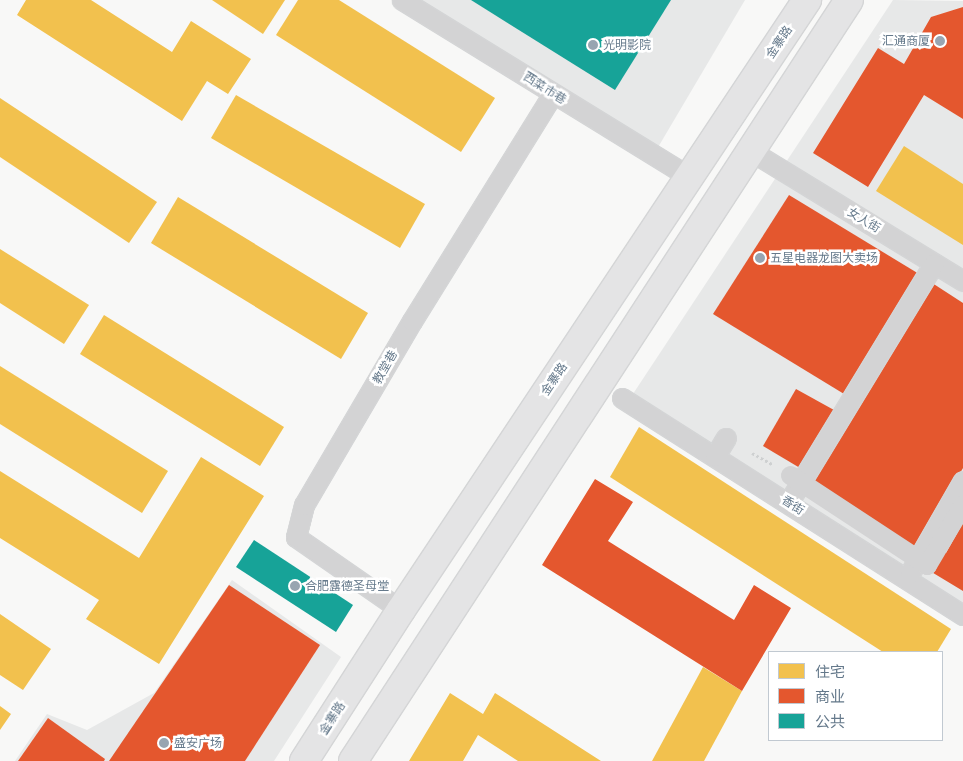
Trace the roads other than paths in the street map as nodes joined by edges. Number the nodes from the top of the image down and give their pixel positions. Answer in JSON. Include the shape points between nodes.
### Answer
{"nodes":[{"id":1,"x":402,"y":0,"type":"edge"},
{"id":2,"x":807,"y":0,"type":"edge"},
{"id":3,"x":848,"y":0,"type":"edge"},
{"id":4,"x":553,"y":94,"type":"junction"},
{"id":5,"x":764,"y":159,"type":"dead end"},
{"id":6,"x":688,"y":176,"type":"junction"},
{"id":7,"x":934,"y":263,"type":"junction"},
{"id":8,"x":963,"y":281,"type":"edge"},
{"id":9,"x":622,"y":398,"type":"dead end"},
{"id":10,"x":726,"y":438,"type":"road end"},
{"id":11,"x":715,"y":456,"type":"junction"},
{"id":12,"x":790,"y":475,"type":"road end"},
{"id":13,"x":963,"y":481,"type":"edge"},
{"id":14,"x":788,"y":502,"type":"junction"},
{"id":15,"x":963,"y":504,"type":"edge"},
{"id":16,"x":907,"y":579,"type":"junction"},
{"id":17,"x":401,"y":610,"type":"junction"},
{"id":18,"x":963,"y":615,"type":"edge"},
{"id":19,"x":304,"y":761,"type":"edge"},
{"id":20,"x":353,"y":761,"type":"edge"}],
"edges":[{"from":1,"to":4,"type":"street","name":"西菜市巷"},
{"from":2,"to":6,"type":"main road","name":"金寨路"},
{"from":3,"to":20,"type":"main road"},
{"from":4,"to":6,"type":"street","name":"西菜市巷"},
{"from":4,"to":17,"type":"street","name":"教堂巷","via":[[412,321],[304,505],[296,537]]},
{"from":5,"to":7,"type":"street","name":"女人街"},
{"from":6,"to":17,"type":"main road","name":"金寨路"},
{"from":7,"to":8,"type":"street","name":"女人街"},
{"from":7,"to":14,"type":"street"},
{"from":9,"to":11,"type":"street","name":"香街"},
{"from":10,"to":11,"type":"street"},
{"from":11,"to":14,"type":"street","name":"香街"},
{"from":12,"to":15,"type":"street","bridge":true,"via":[[927,564]]},
{"from":13,"to":16,"type":"street"},
{"from":14,"to":16,"type":"street","name":"香街"},
{"from":16,"to":18,"type":"street","name":"香街"},
{"from":17,"to":19,"type":"main road","name":"金寨路"}]}
